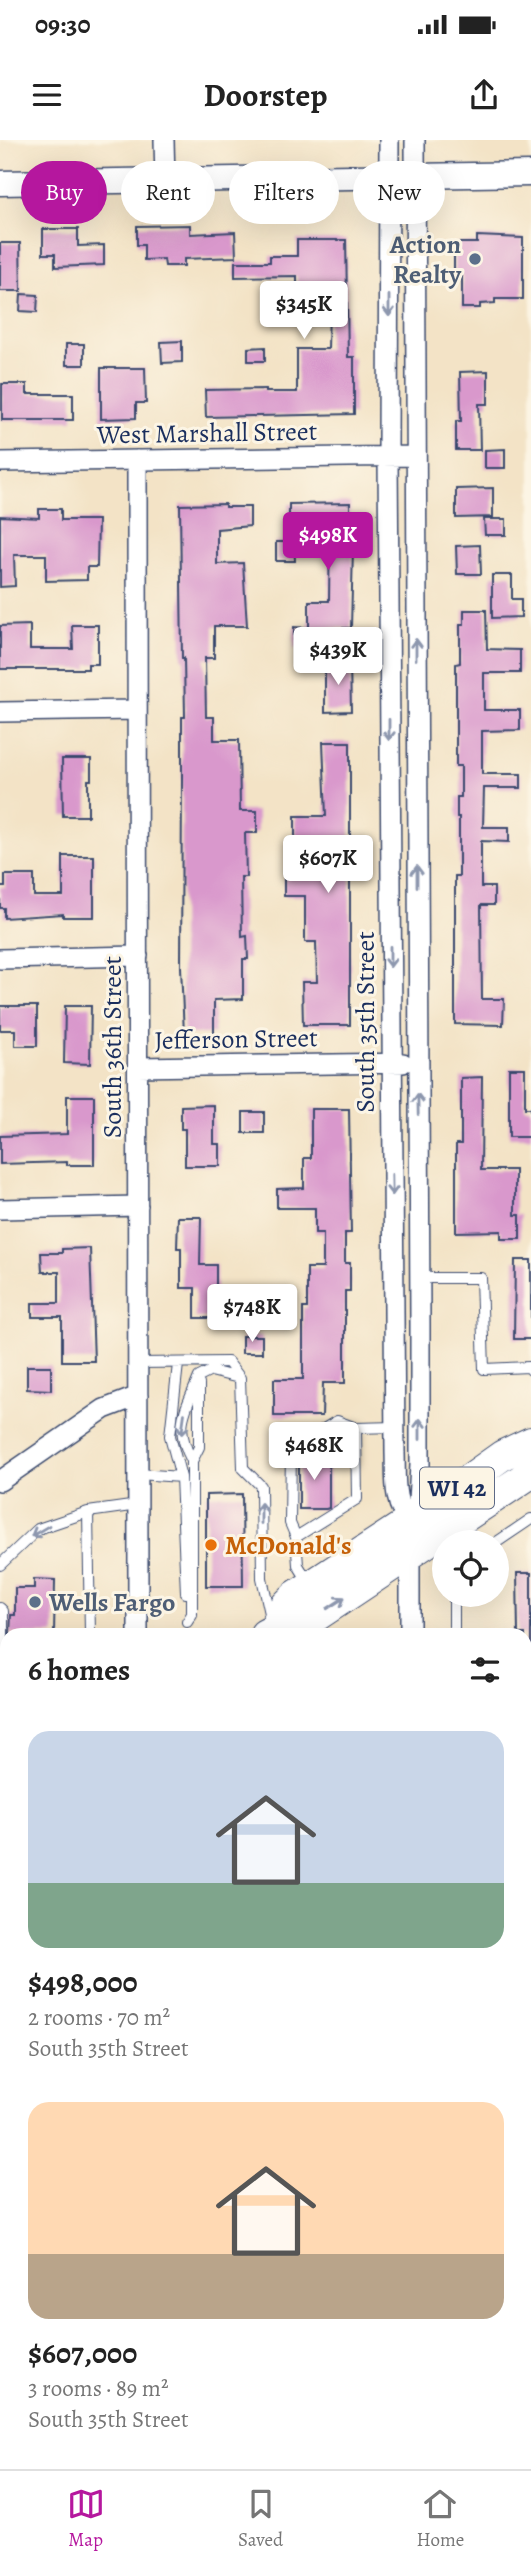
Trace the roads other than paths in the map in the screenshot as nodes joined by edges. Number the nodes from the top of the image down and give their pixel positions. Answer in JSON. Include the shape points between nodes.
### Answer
{"nodes":[{"id":1,"x":164,"y":140,"type":"edge"},
{"id":2,"x":389,"y":140,"type":"edge"},
{"id":3,"x":415,"y":140,"type":"edge"},
{"id":4,"x":165,"y":161,"type":"edge"},
{"id":5,"x":390,"y":161,"type":"edge"},
{"id":6,"x":415,"y":161,"type":"edge"},
{"id":7,"x":531,"y":174,"type":"edge"},
{"id":8,"x":445,"y":176,"type":"edge"},
{"id":9,"x":353,"y":177,"type":"edge"},
{"id":10,"x":215,"y":179,"type":"edge"},
{"id":11,"x":121,"y":181,"type":"edge"},
{"id":12,"x":0,"y":183,"type":"edge"},
{"id":13,"x":390,"y":224,"type":"edge"},
{"id":14,"x":415,"y":224,"type":"edge"},
{"id":15,"x":388,"y":456,"type":"junction"},
{"id":16,"x":416,"y":456,"type":"junction"},
{"id":17,"x":136,"y":460,"type":"junction"},
{"id":18,"x":0,"y":462,"type":"edge"},
{"id":19,"x":136,"y":710,"type":"junction"},
{"id":20,"x":0,"y":712,"type":"edge"},
{"id":21,"x":138,"y":956,"type":"junction"},
{"id":22,"x":0,"y":958,"type":"edge"},
{"id":23,"x":391,"y":1063,"type":"junction"},
{"id":24,"x":418,"y":1063,"type":"junction"},
{"id":25,"x":138,"y":1067,"type":"junction"},
{"id":26,"x":138,"y":1206,"type":"junction"},
{"id":27,"x":0,"y":1209,"type":"edge"},
{"id":28,"x":420,"y":1278,"type":"junction"},
{"id":29,"x":138,"y":1363,"type":"junction"},
{"id":30,"x":178,"y":1364,"type":"junction"},
{"id":31,"x":531,"y":1370,"type":"edge"},
{"id":32,"x":199,"y":1377,"type":"junction"},
{"id":33,"x":240,"y":1378,"type":"junction"},
{"id":34,"x":138,"y":1396,"type":"junction"},
{"id":35,"x":395,"y":1427,"type":"junction"},
{"id":36,"x":356,"y":1428,"type":"junction"},
{"id":37,"x":531,"y":1442,"type":"edge"},
{"id":38,"x":192,"y":1461,"type":"junction"},
{"id":39,"x":531,"y":1473,"type":"edge"},
{"id":40,"x":138,"y":1474,"type":"junction"},
{"id":41,"x":181,"y":1477,"type":"junction"},
{"id":42,"x":0,"y":1481,"type":"edge"},
{"id":43,"x":138,"y":1505,"type":"junction"},
{"id":44,"x":88,"y":1511,"type":"junction"},
{"id":45,"x":531,"y":1519,"type":"edge"},
{"id":46,"x":410,"y":1521,"type":"junction"},
{"id":47,"x":509,"y":1534,"type":"edge"},
{"id":48,"x":296,"y":1537,"type":"junction"},
{"id":49,"x":410,"y":1554,"type":"junction"},
{"id":50,"x":0,"y":1565,"type":"edge"},
{"id":51,"x":311,"y":1586,"type":"junction"},
{"id":52,"x":454,"y":1607,"type":"edge"},
{"id":53,"x":0,"y":1608,"type":"edge"},
{"id":54,"x":187,"y":1622,"type":"junction"},
{"id":55,"x":3,"y":1628,"type":"edge"},
{"id":56,"x":90,"y":1628,"type":"edge"},
{"id":57,"x":138,"y":1628,"type":"edge"},
{"id":58,"x":187,"y":1628,"type":"edge"},
{"id":59,"x":268,"y":1628,"type":"edge"},
{"id":60,"x":272,"y":1628,"type":"edge"},
{"id":61,"x":284,"y":1628,"type":"edge"},
{"id":62,"x":410,"y":1628,"type":"edge"},
{"id":63,"x":454,"y":1628,"type":"edge"}],
"edges":[{"from":1,"to":4,"type":"street"},
{"from":2,"to":5,"type":"street","name":"South 35th Street"},
{"from":3,"to":6,"type":"street","name":"South 35th Street"},
{"from":7,"to":8,"type":"street"},
{"from":9,"to":10,"type":"street"},
{"from":11,"to":12,"type":"street"},
{"from":13,"to":15,"type":"street","name":"South 35th Street","one_way":true},
{"from":14,"to":16,"type":"street","name":"South 35th Street"},
{"from":15,"to":16,"type":"street","name":"West Marshall Street"},
{"from":15,"to":17,"type":"street","name":"West Marshall Street"},
{"from":15,"to":23,"type":"street","name":"South 35th Street","one_way":true},
{"from":24,"to":16,"type":"street","name":"South 35th Street","one_way":true},
{"from":17,"to":18,"type":"street","name":"West Marshall Street"},
{"from":17,"to":19,"type":"street","name":"South 36th Street"},
{"from":19,"to":20,"type":"street"},
{"from":19,"to":21,"type":"street","name":"South 36th Street"},
{"from":21,"to":22,"type":"street"},
{"from":21,"to":25,"type":"street","name":"South 36th Street"},
{"from":23,"to":24,"type":"street","name":"Jefferson Street"},
{"from":23,"to":25,"type":"street","name":"Jefferson Street"},
{"from":23,"to":35,"type":"street","name":"South 35th Street","one_way":true},
{"from":28,"to":24,"type":"street","name":"South 35th Street","one_way":true},
{"from":25,"to":26,"type":"street","name":"South 36th Street"},
{"from":26,"to":27,"type":"street"},
{"from":26,"to":29,"type":"street","name":"South 36th Street"},
{"from":28,"to":31,"type":"lane","via":[[481,1279],[484,1369]]},
{"from":46,"to":28,"type":"street","name":"South 35th Street","one_way":true,"via":[[418,1501]]},
{"from":29,"to":30,"type":"lane"},
{"from":29,"to":34,"type":"street","name":"South 36th Street"},
{"from":30,"to":33,"type":"lane","via":[[228,1362]]},
{"from":30,"to":41,"type":"lane","via":[[170,1436]]},
{"from":32,"to":33,"type":"lane","via":[[211,1371]]},
{"from":32,"to":38,"type":"lane","via":[[199,1447]]},
{"from":32,"to":38,"type":"lane","one_way":true,"via":[[181,1423],[182,1443]]},
{"from":59,"to":33,"type":"lane","one_way":true,"via":[[262,1578],[261,1486],[243,1468]]},
{"from":34,"to":40,"type":"street","name":"South 36th Street"},
{"from":34,"to":42,"type":"street","via":[[104,1409]]},
{"from":35,"to":36,"type":"lane"},
{"from":35,"to":46,"type":"street","name":"South 35th Street","via":[[396,1490],[402,1513]]},
{"from":36,"to":48,"type":"lane","via":[[357,1499]]},
{"from":36,"to":48,"type":"lane","via":[[337,1421],[290,1449],[290,1523]]},
{"from":37,"to":46,"type":"main road","number":"WI 42","via":[[503,1455]]},
{"from":38,"to":54,"type":"lane","via":[[192,1614]]},
{"from":39,"to":49,"type":"main road","number":"WI 42"},
{"from":40,"to":41,"type":"lane"},
{"from":40,"to":43,"type":"street","name":"South 36th Street"},
{"from":41,"to":54,"type":"lane"},
{"from":43,"to":44,"type":"lane"},
{"from":43,"to":57,"type":"street","name":"South 36th Street"},
{"from":44,"to":50,"type":"lane","one_way":true,"via":[[38,1529]]},
{"from":44,"to":56,"type":"lane"},
{"from":45,"to":47,"type":"lane"},
{"from":46,"to":49,"type":"street","name":"South 35th Street"},
{"from":46,"to":51,"type":"main road","number":"WI 42"},
{"from":48,"to":51,"type":"lane","via":[[298,1565]]},
{"from":61,"to":49,"type":"main road","number":"WI 42","one_way":true,"via":[[312,1619]]},
{"from":49,"to":62,"type":"street","name":"South 35th Street"},
{"from":51,"to":60,"type":"main road","number":"WI 42","via":[[286,1605]]},
{"from":52,"to":63,"type":"lane"},
{"from":53,"to":55,"type":"lane"},
{"from":54,"to":58,"type":"lane"}]}
